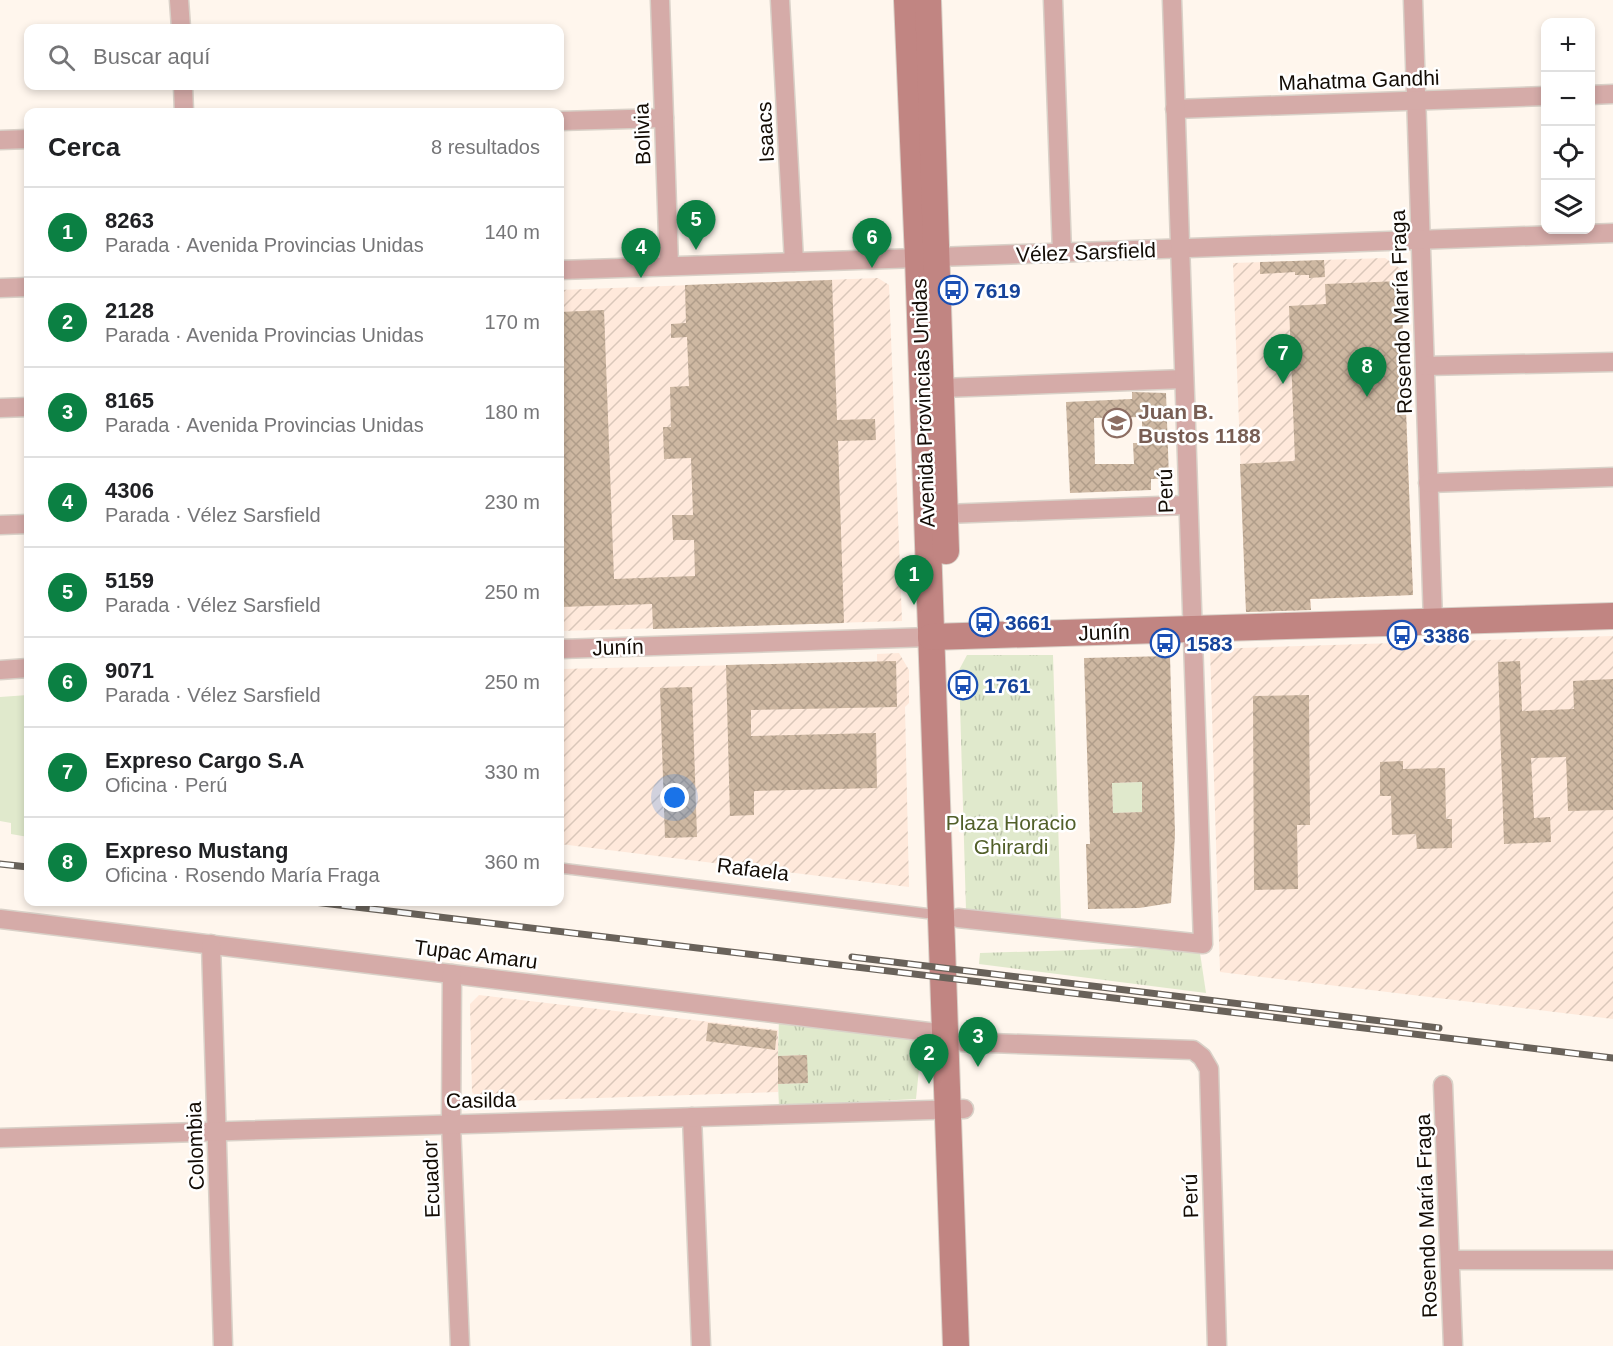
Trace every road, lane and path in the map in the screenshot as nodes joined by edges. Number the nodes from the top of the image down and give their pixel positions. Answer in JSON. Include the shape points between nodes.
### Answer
{"nodes":[{"id":1,"x":179,"y":0,"type":"edge"},
{"id":2,"x":660,"y":0,"type":"edge"},
{"id":3,"x":780,"y":0,"type":"edge"},
{"id":4,"x":907,"y":0,"type":"edge"},
{"id":5,"x":928,"y":0,"type":"edge"},
{"id":6,"x":1053,"y":0,"type":"edge"},
{"id":7,"x":1172,"y":0,"type":"edge"},
{"id":8,"x":1413,"y":0,"type":"edge"},
{"id":9,"x":181,"y":24,"type":"edge"},
{"id":10,"x":183,"y":90,"type":"edge"},
{"id":11,"x":1613,"y":94,"type":"edge"},
{"id":12,"x":1595,"y":95,"type":"edge"},
{"id":13,"x":1541,"y":96,"type":"edge"},
{"id":14,"x":1416,"y":101,"type":"junction"},
{"id":15,"x":184,"y":108,"type":"edge"},
{"id":16,"x":1175,"y":109,"type":"junction"},
{"id":17,"x":664,"y":118,"type":"junction"},
{"id":18,"x":564,"y":121,"type":"edge"},
{"id":19,"x":24,"y":139,"type":"edge"},
{"id":20,"x":0,"y":140,"type":"edge"},
{"id":21,"x":1613,"y":233,"type":"edge"},
{"id":22,"x":1421,"y":240,"type":"junction"},
{"id":23,"x":1180,"y":249,"type":"junction"},
{"id":24,"x":1062,"y":253,"type":"junction"},
{"id":25,"x":927,"y":258,"type":"junction"},
{"id":26,"x":794,"y":262,"type":"junction"},
{"id":27,"x":669,"y":266,"type":"junction"},
{"id":28,"x":564,"y":270,"type":"edge"},
{"id":29,"x":24,"y":287,"type":"edge"},
{"id":30,"x":0,"y":288,"type":"edge"},
{"id":31,"x":1613,"y":362,"type":"edge"},
{"id":32,"x":1425,"y":366,"type":"junction"},
{"id":33,"x":1184,"y":379,"type":"junction"},
{"id":34,"x":941,"y":388,"type":"junction"},
{"id":35,"x":24,"y":407,"type":"edge"},
{"id":36,"x":0,"y":408,"type":"edge"},
{"id":37,"x":1613,"y":477,"type":"edge"},
{"id":38,"x":1428,"y":483,"type":"junction"},
{"id":39,"x":1188,"y":505,"type":"junction"},
{"id":40,"x":945,"y":514,"type":"junction"},
{"id":41,"x":24,"y":524,"type":"edge"},
{"id":42,"x":0,"y":525,"type":"edge"},
{"id":43,"x":1613,"y":616,"type":"edge"},
{"id":44,"x":1433,"y":622,"type":"junction"},
{"id":45,"x":1192,"y":629,"type":"junction"},
{"id":46,"x":940,"y":637,"type":"junction"},
{"id":47,"x":564,"y":649,"type":"edge"},
{"id":48,"x":24,"y":668,"type":"edge"},
{"id":49,"x":0,"y":670,"type":"edge"},
{"id":50,"x":564,"y":869,"type":"edge"},
{"id":51,"x":950,"y":917,"type":"junction"},
{"id":52,"x":0,"y":919,"type":"edge"},
{"id":53,"x":211,"y":944,"type":"junction"},
{"id":54,"x":1203,"y":944,"type":"joint"},
{"id":55,"x":452,"y":974,"type":"junction"},
{"id":56,"x":954,"y":1038,"type":"junction"},
{"id":57,"x":1193,"y":1050,"type":"joint"},
{"id":58,"x":1443,"y":1085,"type":"dead end"},
{"id":59,"x":956,"y":1109,"type":"junction"},
{"id":60,"x":692,"y":1118,"type":"junction"},
{"id":61,"x":451,"y":1123,"type":"junction"},
{"id":62,"x":217,"y":1131,"type":"junction"},
{"id":63,"x":0,"y":1138,"type":"edge"},
{"id":64,"x":1450,"y":1260,"type":"junction"},
{"id":65,"x":1613,"y":1260,"type":"edge"},
{"id":66,"x":223,"y":1346,"type":"edge"},
{"id":67,"x":460,"y":1346,"type":"edge"},
{"id":68,"x":701,"y":1346,"type":"edge"},
{"id":69,"x":956,"y":1346,"type":"edge"},
{"id":70,"x":972,"y":1346,"type":"edge"},
{"id":71,"x":1217,"y":1346,"type":"edge"},
{"id":72,"x":1453,"y":1346,"type":"edge"}],
"edges":[{"from":1,"to":9,"type":"street"},
{"from":2,"to":17,"type":"street","name":"Bolivia"},
{"from":3,"to":26,"type":"street","name":"Isaacs"},
{"from":4,"to":25,"type":"main road","name":"Avenida Provincias Unidas"},
{"from":5,"to":25,"type":"main road","name":"Avenida Provincias Unidas"},
{"from":6,"to":24,"type":"street"},
{"from":7,"to":16,"type":"street","name":"Perú"},
{"from":8,"to":14,"type":"street","name":"Rosendo María Fraga"},
{"from":10,"to":15,"type":"street"},
{"from":11,"to":12,"type":"street"},
{"from":13,"to":14,"type":"street","name":"Mahatma Gandhi"},
{"from":14,"to":16,"type":"street","name":"Mahatma Gandhi"},
{"from":14,"to":22,"type":"street","name":"Rosendo María Fraga"},
{"from":16,"to":23,"type":"street","name":"Perú"},
{"from":17,"to":18,"type":"street"},
{"from":17,"to":27,"type":"street","name":"Bolivia"},
{"from":19,"to":20,"type":"street"},
{"from":21,"to":22,"type":"street","name":"Vélez Sarsfield"},
{"from":22,"to":23,"type":"street","name":"Vélez Sarsfield"},
{"from":22,"to":32,"type":"street","name":"Rosendo María Fraga"},
{"from":23,"to":24,"type":"street","name":"Vélez Sarsfield"},
{"from":23,"to":33,"type":"street","name":"Perú"},
{"from":24,"to":25,"type":"street","name":"Vélez Sarsfield"},
{"from":25,"to":26,"type":"street","name":"Vélez Sarsfield"},
{"from":25,"to":34,"type":"main road","name":"Avenida Provincias Unidas"},
{"from":25,"to":46,"type":"main road","name":"Avenida Provincias Unidas"},
{"from":26,"to":27,"type":"street","name":"Vélez Sarsfield"},
{"from":27,"to":28,"type":"street","name":"Vélez Sarsfield"},
{"from":29,"to":30,"type":"street"},
{"from":31,"to":32,"type":"street"},
{"from":32,"to":38,"type":"street","name":"Rosendo María Fraga"},
{"from":33,"to":34,"type":"street"},
{"from":33,"to":39,"type":"street","name":"Perú"},
{"from":34,"to":40,"type":"main road","name":"Avenida Provincias Unidas"},
{"from":35,"to":36,"type":"street"},
{"from":37,"to":38,"type":"street"},
{"from":38,"to":44,"type":"street","name":"Rosendo María Fraga"},
{"from":39,"to":40,"type":"street"},
{"from":39,"to":45,"type":"street","name":"Perú"},
{"from":40,"to":46,"type":"main road","name":"Avenida Provincias Unidas"},
{"from":41,"to":42,"type":"street"},
{"from":43,"to":44,"type":"main road","name":"Junín"},
{"from":44,"to":45,"type":"main road","name":"Junín"},
{"from":45,"to":46,"type":"main road","name":"Junín"},
{"from":45,"to":54,"type":"street","name":"Perú"},
{"from":46,"to":47,"type":"street","name":"Junín"},
{"from":46,"to":51,"type":"main road","name":"Avenida Provincias Unidas"},
{"from":48,"to":49,"type":"street"},
{"from":50,"to":51,"type":"lane","name":"Rafaela"},
{"from":51,"to":54,"type":"street","name":"Rafaela"},
{"from":51,"to":56,"type":"main road","name":"Avenida Provincias Unidas"},
{"from":52,"to":53,"type":"street","name":"Tupac Amaru"},
{"from":53,"to":55,"type":"street","name":"Tupac Amaru"},
{"from":53,"to":62,"type":"street","name":"Colombia"},
{"from":55,"to":56,"type":"street","name":"Tupac Amaru"},
{"from":55,"to":61,"type":"street","name":"Ecuador"},
{"from":56,"to":57,"type":"street","name":"Tupac Amaru"},
{"from":56,"to":59,"type":"main road","name":"Avenida Provincias Unidas"},
{"from":57,"to":71,"type":"street","name":"Perú","via":[[1209,1069]]},
{"from":58,"to":64,"type":"street","name":"Rosendo María Fraga"},
{"from":59,"to":60,"type":"street","name":"Casilda"},
{"from":59,"to":69,"type":"main road","name":"Avenida Provincias Unidas"},
{"from":59,"to":70,"type":"main road","name":"Avenida Provincias Unidas"},
{"from":60,"to":61,"type":"street","name":"Casilda"},
{"from":60,"to":68,"type":"street"},
{"from":61,"to":62,"type":"street","name":"Casilda"},
{"from":61,"to":67,"type":"street","name":"Ecuador"},
{"from":62,"to":63,"type":"street","name":"Casilda"},
{"from":62,"to":66,"type":"street","name":"Colombia"},
{"from":64,"to":65,"type":"street"},
{"from":64,"to":72,"type":"street","name":"Rosendo María Fraga"}]}
